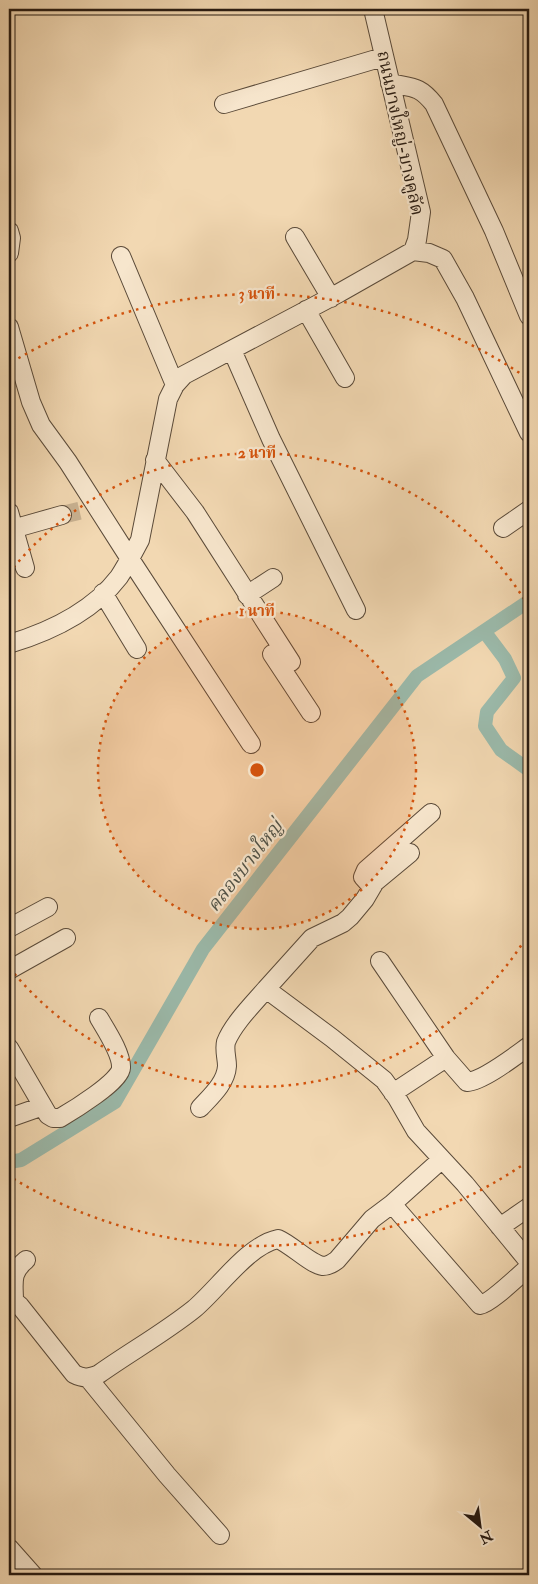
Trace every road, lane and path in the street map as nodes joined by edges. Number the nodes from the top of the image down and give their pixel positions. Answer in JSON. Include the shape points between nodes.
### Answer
{"nodes":[{"id":1,"x":372,"y":9,"type":"edge"},
{"id":2,"x":383,"y":56,"type":"junction"},
{"id":3,"x":390,"y":83,"type":"junction"},
{"id":4,"x":224,"y":104,"type":"dead end"},
{"id":5,"x":9,"y":231,"type":"edge"},
{"id":6,"x":295,"y":237,"type":"dead end"},
{"id":7,"x":413,"y":251,"type":"junction"},
{"id":8,"x":9,"y":254,"type":"edge"},
{"id":9,"x":121,"y":256,"type":"dead end"},
{"id":10,"x":321,"y":258,"type":"dead end"},
{"id":11,"x":335,"y":295,"type":"junction"},
{"id":12,"x":306,"y":310,"type":"junction"},
{"id":13,"x":529,"y":316,"type":"edge"},
{"id":14,"x":9,"y":327,"type":"edge"},
{"id":15,"x":232,"y":350,"type":"junction"},
{"id":16,"x":345,"y":378,"type":"dead end"},
{"id":17,"x":175,"y":385,"type":"junction"},
{"id":18,"x":529,"y":433,"type":"edge"},
{"id":19,"x":155,"y":460,"type":"junction"},
{"id":20,"x":529,"y":510,"type":"edge"},
{"id":21,"x":9,"y":512,"type":"edge"},
{"id":22,"x":62,"y":515,"type":"tunnel mouth"},
{"id":23,"x":503,"y":528,"type":"dead end"},
{"id":24,"x":11,"y":529,"type":"edge"},
{"id":25,"x":223,"y":557,"type":"junction"},
{"id":26,"x":130,"y":560,"type":"junction"},
{"id":27,"x":25,"y":568,"type":"dead end"},
{"id":28,"x":273,"y":578,"type":"dead end"},
{"id":29,"x":103,"y":593,"type":"junction"},
{"id":30,"x":247,"y":595,"type":"junction"},
{"id":31,"x":356,"y":610,"type":"dead end"},
{"id":32,"x":9,"y":644,"type":"edge"},
{"id":33,"x":138,"y":649,"type":"dead end"},
{"id":34,"x":291,"y":662,"type":"dead end"},
{"id":35,"x":311,"y":713,"type":"dead end"},
{"id":36,"x":251,"y":744,"type":"dead end"},
{"id":37,"x":431,"y":813,"type":"dead end"},
{"id":38,"x":410,"y":853,"type":"dead end"},
{"id":39,"x":372,"y":887,"type":"junction"},
{"id":40,"x":48,"y":907,"type":"dead end"},
{"id":41,"x":9,"y":928,"type":"edge"},
{"id":42,"x":66,"y":938,"type":"dead end"},
{"id":43,"x":380,"y":961,"type":"dead end"},
{"id":44,"x":9,"y":970,"type":"edge"},
{"id":45,"x":266,"y":989,"type":"junction"},
{"id":46,"x":99,"y":1018,"type":"dead end"},
{"id":47,"x":529,"y":1046,"type":"edge"},
{"id":48,"x":9,"y":1048,"type":"edge"},
{"id":49,"x":446,"y":1058,"type":"junction"},
{"id":50,"x":393,"y":1093,"type":"junction"},
{"id":51,"x":43,"y":1106,"type":"junction"},
{"id":52,"x":200,"y":1108,"type":"dead end"},
{"id":53,"x":9,"y":1118,"type":"edge"},
{"id":54,"x":441,"y":1160,"type":"junction"},
{"id":55,"x":392,"y":1204,"type":"junction"},
{"id":56,"x":529,"y":1207,"type":"edge"},
{"id":57,"x":500,"y":1227,"type":"junction"},
{"id":58,"x":26,"y":1260,"type":"dead end"},
{"id":59,"x":529,"y":1262,"type":"edge"},
{"id":60,"x":529,"y":1267,"type":"edge"},
{"id":61,"x":11,"y":1301,"type":"edge"},
{"id":62,"x":88,"y":1378,"type":"junction"},
{"id":63,"x":220,"y":1535,"type":"dead end"},
{"id":64,"x":9,"y":1548,"type":"edge"},
{"id":65,"x":33,"y":1575,"type":"edge"}],
"edges":[{"from":1,"to":2,"type":"street","name":"ถนนบางใหญ่-บางคูลัด"},
{"from":2,"to":3,"type":"street","name":"ถนนบางใหญ่-บางคูลัด"},
{"from":2,"to":4,"type":"street"},
{"from":3,"to":7,"type":"street","name":"ถนนบางใหญ่-บางคูลัด","via":[[421,212]]},
{"from":3,"to":13,"type":"street","via":[[425,92],[434,104],[494,231]]},
{"from":5,"to":8,"type":"street"},
{"from":6,"to":11,"type":"street"},
{"from":7,"to":11,"type":"street"},
{"from":7,"to":18,"type":"street","via":[[443,259]]},
{"from":9,"to":17,"type":"street"},
{"from":10,"to":11,"type":"street"},
{"from":11,"to":12,"type":"street"},
{"from":12,"to":15,"type":"street"},
{"from":12,"to":16,"type":"street"},
{"from":14,"to":26,"type":"street","via":[[41,425],[68,462],[89,507]]},
{"from":15,"to":17,"type":"street","via":[[184,375]]},
{"from":15,"to":31,"type":"street","via":[[271,438]]},
{"from":17,"to":19,"type":"street","via":[[167,405]]},
{"from":19,"to":25,"type":"street","via":[[195,512]]},
{"from":19,"to":26,"type":"street","via":[[140,540]]},
{"from":20,"to":23,"type":"street"},
{"from":21,"to":24,"type":"street"},
{"from":22,"to":24,"type":"street"},
{"from":24,"to":27,"type":"street"},
{"from":25,"to":30,"type":"street"},
{"from":25,"to":35,"type":"street","via":[[216,566]]},
{"from":26,"to":29,"type":"street"},
{"from":26,"to":36,"type":"street"},
{"from":28,"to":30,"type":"street"},
{"from":29,"to":32,"type":"street","via":[[58,624]]},
{"from":29,"to":33,"type":"street"},
{"from":30,"to":34,"type":"street"},
{"from":37,"to":39,"type":"street","via":[[364,872],[363,877]]},
{"from":38,"to":39,"type":"street"},
{"from":39,"to":45,"type":"street","via":[[350,917],[312,938]]},
{"from":40,"to":41,"type":"street"},
{"from":42,"to":44,"type":"street"},
{"from":43,"to":49,"type":"street"},
{"from":45,"to":50,"type":"street","via":[[368,1065]]},
{"from":45,"to":52,"type":"street","via":[[230,1034],[225,1045],[225,1074]]},
{"from":46,"to":51,"type":"street","via":[[121,1062],[118,1076],[60,1118],[48,1115]]},
{"from":47,"to":49,"type":"street","via":[[470,1082]]},
{"from":48,"to":51,"type":"street"},
{"from":49,"to":50,"type":"street"},
{"from":50,"to":54,"type":"street","via":[[416,1132]]},
{"from":51,"to":53,"type":"street"},
{"from":54,"to":55,"type":"street"},
{"from":54,"to":57,"type":"street"},
{"from":55,"to":60,"type":"street","via":[[480,1305],[492,1299]]},
{"from":55,"to":62,"type":"street","via":[[372,1219],[330,1265],[315,1263],[278,1239],[262,1245],[195,1308]]},
{"from":56,"to":57,"type":"street"},
{"from":57,"to":59,"type":"street"},
{"from":58,"to":61,"type":"street","via":[[16,1269]]},
{"from":61,"to":62,"type":"street","via":[[20,1306],[74,1374]]},
{"from":62,"to":63,"type":"street"},
{"from":64,"to":65,"type":"street"}]}
